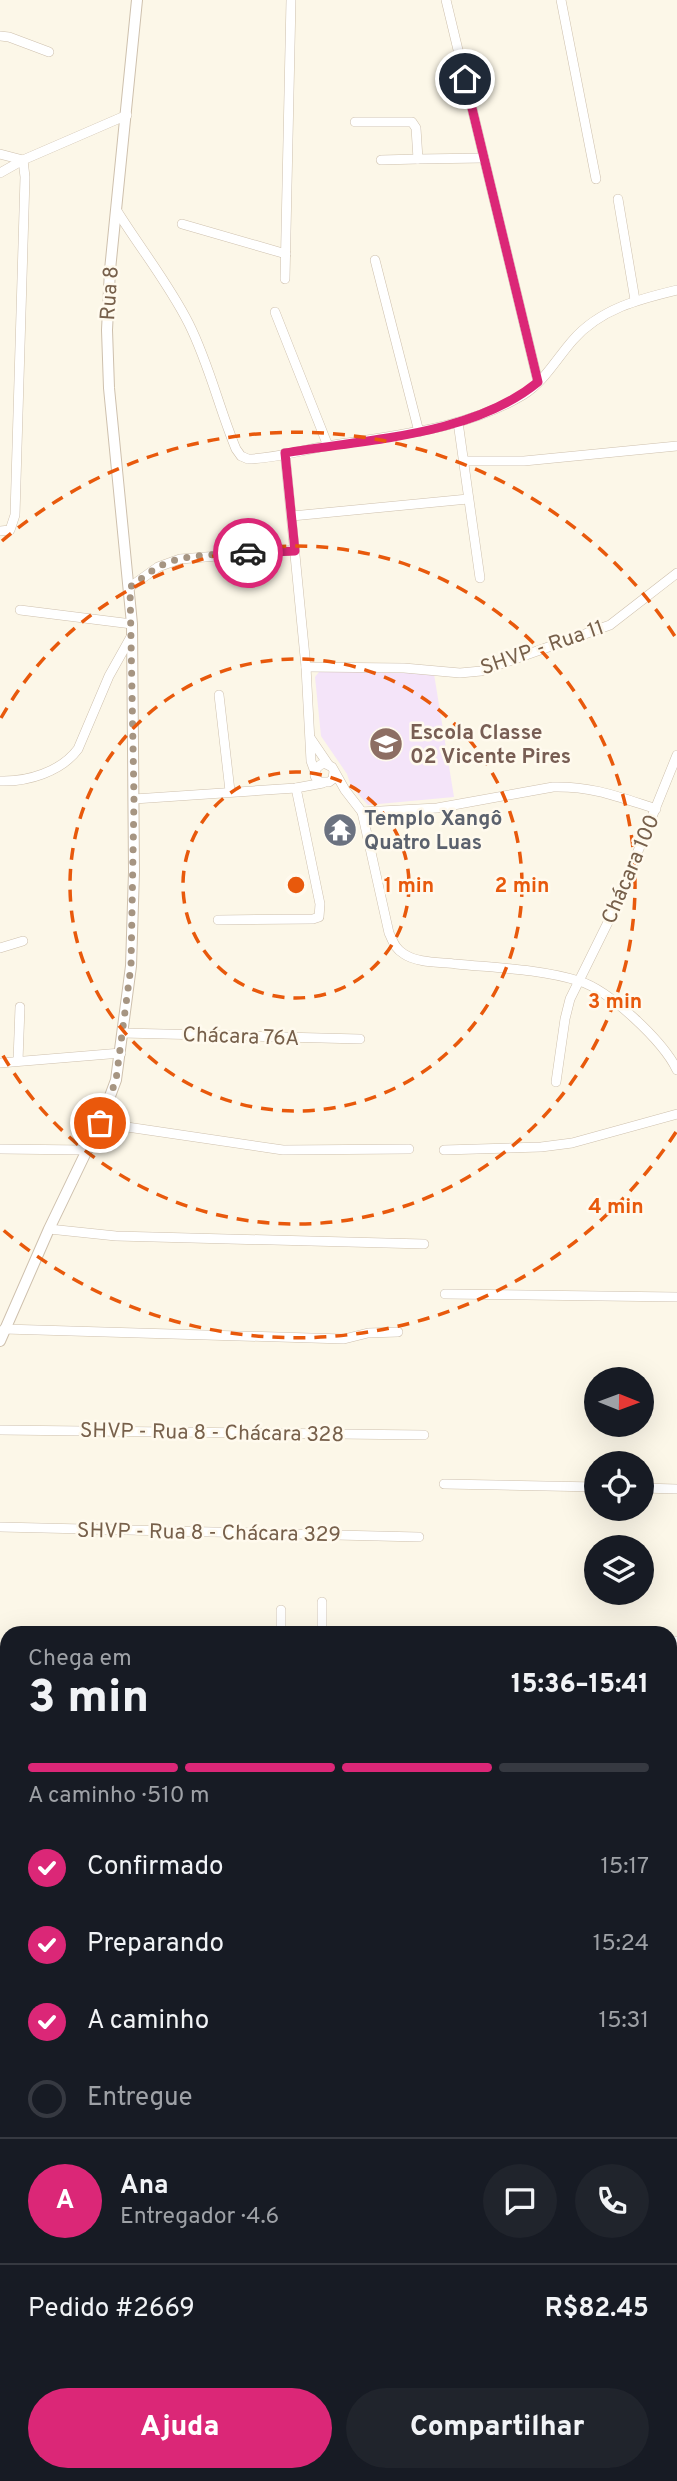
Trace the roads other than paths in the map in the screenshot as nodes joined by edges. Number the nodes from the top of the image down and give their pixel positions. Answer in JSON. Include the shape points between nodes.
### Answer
{"nodes":[{"id":1,"x":137,"y":0,"type":"edge"},
{"id":2,"x":291,"y":0,"type":"edge"},
{"id":3,"x":446,"y":0,"type":"edge"},
{"id":4,"x":561,"y":0,"type":"edge"},
{"id":5,"x":0,"y":36,"type":"edge"},
{"id":6,"x":49,"y":52,"type":"dead end"},
{"id":7,"x":127,"y":115,"type":"junction"},
{"id":8,"x":355,"y":122,"type":"dead end"},
{"id":9,"x":0,"y":154,"type":"edge"},
{"id":10,"x":484,"y":158,"type":"junction"},
{"id":11,"x":418,"y":159,"type":"junction"},
{"id":12,"x":23,"y":160,"type":"junction"},
{"id":13,"x":381,"y":160,"type":"dead end"},
{"id":14,"x":0,"y":173,"type":"edge"},
{"id":15,"x":596,"y":179,"type":"dead end"},
{"id":16,"x":618,"y":199,"type":"dead end"},
{"id":17,"x":117,"y":211,"type":"junction"},
{"id":18,"x":182,"y":224,"type":"dead end"},
{"id":19,"x":286,"y":254,"type":"junction"},
{"id":20,"x":375,"y":260,"type":"dead end"},
{"id":21,"x":285,"y":279,"type":"dead end"},
{"id":22,"x":677,"y":290,"type":"edge"},
{"id":23,"x":635,"y":300,"type":"junction"},
{"id":24,"x":275,"y":313,"type":"dead end"},
{"id":25,"x":538,"y":382,"type":"junction"},
{"id":26,"x":458,"y":422,"type":"junction"},
{"id":27,"x":419,"y":432,"type":"junction"},
{"id":28,"x":328,"y":446,"type":"junction"},
{"id":29,"x":677,"y":446,"type":"edge"},
{"id":30,"x":285,"y":453,"type":"junction"},
{"id":31,"x":464,"y":461,"type":"junction"},
{"id":32,"x":468,"y":499,"type":"junction"},
{"id":33,"x":292,"y":516,"type":"junction"},
{"id":34,"x":0,"y":531,"type":"edge"},
{"id":35,"x":295,"y":551,"type":"junction"},
{"id":36,"x":677,"y":573,"type":"edge"},
{"id":37,"x":480,"y":578,"type":"dead end"},
{"id":38,"x":130,"y":587,"type":"junction"},
{"id":39,"x":20,"y":610,"type":"dead end"},
{"id":40,"x":132,"y":629,"type":"junction"},
{"id":41,"x":306,"y":667,"type":"junction"},
{"id":42,"x":219,"y":695,"type":"dead end"},
{"id":43,"x":310,"y":737,"type":"junction"},
{"id":44,"x":677,"y":755,"type":"edge"},
{"id":45,"x":331,"y":767,"type":"junction"},
{"id":46,"x":320,"y":778,"type":"junction"},
{"id":47,"x":0,"y":781,"type":"edge"},
{"id":48,"x":299,"y":787,"type":"junction"},
{"id":49,"x":345,"y":790,"type":"junction"},
{"id":50,"x":230,"y":791,"type":"junction"},
{"id":51,"x":134,"y":799,"type":"junction"},
{"id":52,"x":656,"y":809,"type":"junction"},
{"id":53,"x":362,"y":812,"type":"junction"},
{"id":54,"x":218,"y":920,"type":"dead end"},
{"id":55,"x":23,"y":942,"type":"dead end"},
{"id":56,"x":0,"y":948,"type":"edge"},
{"id":57,"x":579,"y":981,"type":"junction"},
{"id":58,"x":20,"y":1007,"type":"dead end"},
{"id":59,"x":123,"y":1033,"type":"junction"},
{"id":60,"x":360,"y":1039,"type":"dead end"},
{"id":61,"x":121,"y":1053,"type":"junction"},
{"id":62,"x":18,"y":1061,"type":"junction"},
{"id":63,"x":0,"y":1063,"type":"edge"},
{"id":64,"x":677,"y":1070,"type":"edge"},
{"id":65,"x":556,"y":1082,"type":"dead end"},
{"id":66,"x":677,"y":1114,"type":"edge"},
{"id":67,"x":100,"y":1123,"type":"junction"},
{"id":68,"x":0,"y":1149,"type":"edge"},
{"id":69,"x":409,"y":1149,"type":"dead end"},
{"id":70,"x":85,"y":1150,"type":"junction"},
{"id":71,"x":444,"y":1150,"type":"dead end"},
{"id":72,"x":49,"y":1229,"type":"junction"},
{"id":73,"x":424,"y":1244,"type":"dead end"},
{"id":74,"x":446,"y":1294,"type":"dead end"},
{"id":75,"x":677,"y":1297,"type":"edge"},
{"id":76,"x":4,"y":1329,"type":"junction"},
{"id":77,"x":398,"y":1332,"type":"dead end"},
{"id":78,"x":0,"y":1341,"type":"edge"},
{"id":79,"x":0,"y":1430,"type":"edge"},
{"id":80,"x":424,"y":1434,"type":"dead end"},
{"id":81,"x":444,"y":1484,"type":"dead end"},
{"id":82,"x":584,"y":1487,"type":"edge"},
{"id":83,"x":654,"y":1488,"type":"edge"},
{"id":84,"x":677,"y":1489,"type":"edge"},
{"id":85,"x":0,"y":1527,"type":"edge"},
{"id":86,"x":419,"y":1537,"type":"dead end"},
{"id":87,"x":322,"y":1602,"type":"dead end"},
{"id":88,"x":281,"y":1610,"type":"dead end"},
{"id":89,"x":281,"y":1626,"type":"edge"},
{"id":90,"x":322,"y":1626,"type":"edge"}],
"edges":[{"from":1,"to":7,"type":"street","name":"Rua 8"},
{"from":2,"to":19,"type":"street"},
{"from":3,"to":10,"type":"street"},
{"from":4,"to":15,"type":"street"},
{"from":5,"to":6,"type":"street"},
{"from":7,"to":12,"type":"street"},
{"from":7,"to":17,"type":"street","name":"Rua 8"},
{"from":8,"to":11,"type":"street","via":[[412,122]]},
{"from":9,"to":12,"type":"street"},
{"from":10,"to":11,"type":"street"},
{"from":10,"to":25,"type":"street"},
{"from":11,"to":13,"type":"street"},
{"from":12,"to":14,"type":"street"},
{"from":12,"to":34,"type":"street","via":[[15,515],[11,528]]},
{"from":16,"to":23,"type":"street"},
{"from":17,"to":30,"type":"street","via":[[189,324],[237,452],[253,459]]},
{"from":17,"to":38,"type":"street","name":"Rua 8","via":[[107,356]]},
{"from":18,"to":19,"type":"street"},
{"from":19,"to":21,"type":"street"},
{"from":20,"to":27,"type":"street"},
{"from":22,"to":23,"type":"street"},
{"from":23,"to":25,"type":"street","via":[[592,321]]},
{"from":24,"to":28,"type":"street"},
{"from":25,"to":26,"type":"street","via":[[523,394]]},
{"from":26,"to":27,"type":"street"},
{"from":26,"to":31,"type":"street"},
{"from":27,"to":28,"type":"street"},
{"from":28,"to":30,"type":"street"},
{"from":29,"to":31,"type":"street","via":[[524,461]]},
{"from":30,"to":33,"type":"street"},
{"from":31,"to":32,"type":"street"},
{"from":32,"to":33,"type":"street"},
{"from":32,"to":37,"type":"street"},
{"from":33,"to":35,"type":"street"},
{"from":35,"to":38,"type":"street","via":[[180,559],[158,567]]},
{"from":35,"to":41,"type":"street"},
{"from":36,"to":41,"type":"street","name":"SHVP - Rua 11","via":[[610,625],[481,671]]},
{"from":38,"to":40,"type":"street","name":"Rua 8"},
{"from":39,"to":40,"type":"street"},
{"from":40,"to":47,"type":"street","via":[[71,758],[37,776]]},
{"from":40,"to":51,"type":"street","name":"Rua 8"},
{"from":41,"to":43,"type":"street"},
{"from":42,"to":50,"type":"street"},
{"from":43,"to":45,"type":"street"},
{"from":43,"to":46,"type":"street","via":[[311,761]]},
{"from":44,"to":52,"type":"street","name":"Chácara 100"},
{"from":45,"to":46,"type":"street","via":[[332,779]]},
{"from":45,"to":46,"type":"street","via":[[320,765]]},
{"from":45,"to":49,"type":"street"},
{"from":46,"to":48,"type":"street"},
{"from":46,"to":49,"type":"street"},
{"from":48,"to":50,"type":"street"},
{"from":48,"to":54,"type":"street","via":[[320,915],[313,919]]},
{"from":49,"to":53,"type":"street"},
{"from":50,"to":51,"type":"street"},
{"from":51,"to":59,"type":"street","name":"Rua 8","via":[[131,966]]},
{"from":52,"to":53,"type":"street","via":[[601,791],[553,787],[437,808]]},
{"from":52,"to":57,"type":"street","name":"Chácara 100"},
{"from":53,"to":57,"type":"street","via":[[389,933],[401,953]]},
{"from":55,"to":56,"type":"street"},
{"from":57,"to":64,"type":"street","via":[[594,987],[661,1044]]},
{"from":57,"to":65,"type":"street","name":"Chácara 100","via":[[565,1019]]},
{"from":58,"to":62,"type":"street"},
{"from":59,"to":60,"type":"street","name":"Chácara 76A"},
{"from":59,"to":61,"type":"street","name":"Rua 8"},
{"from":61,"to":62,"type":"street"},
{"from":61,"to":67,"type":"street","name":"Rua 8"},
{"from":62,"to":63,"type":"street"},
{"from":66,"to":71,"type":"street","via":[[572,1143]]},
{"from":67,"to":69,"type":"street","via":[[283,1150]]},
{"from":67,"to":70,"type":"street","name":"Rua 8"},
{"from":68,"to":70,"type":"street"},
{"from":70,"to":72,"type":"street","name":"Rua 8"},
{"from":72,"to":73,"type":"street","via":[[116,1236]]},
{"from":72,"to":76,"type":"street","name":"Rua 8"},
{"from":74,"to":75,"type":"street"},
{"from":76,"to":77,"type":"street","via":[[344,1339]]},
{"from":76,"to":78,"type":"street","name":"Rua 8"},
{"from":79,"to":80,"type":"street","name":"SHVP - Rua 8 - Chácara 328"},
{"from":81,"to":82,"type":"street"},
{"from":83,"to":84,"type":"street"},
{"from":85,"to":86,"type":"street","name":"SHVP - Rua 8 - Chácara 329"},
{"from":87,"to":90,"type":"street"},
{"from":88,"to":89,"type":"street"}]}
